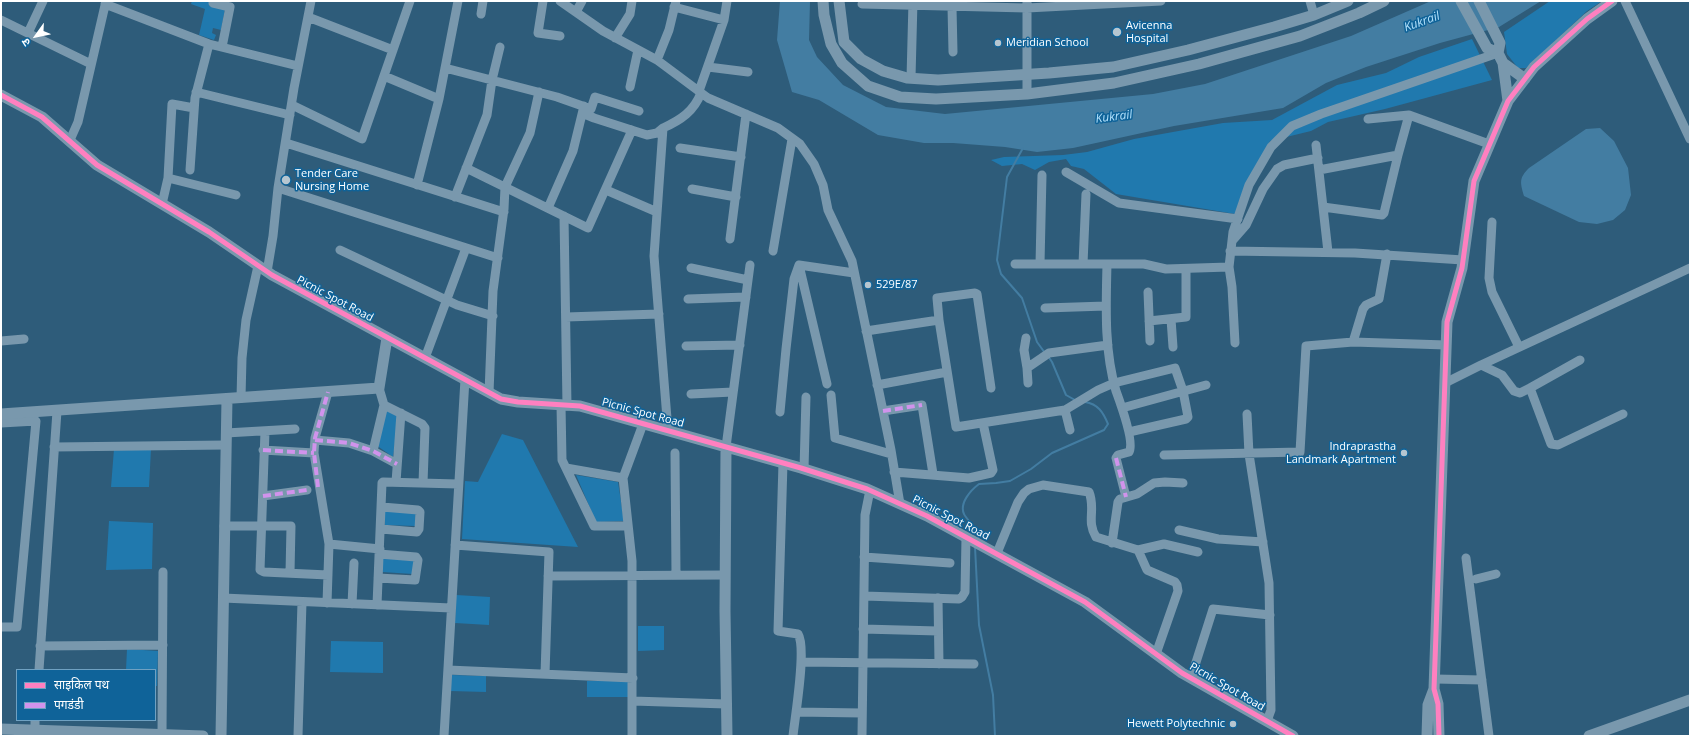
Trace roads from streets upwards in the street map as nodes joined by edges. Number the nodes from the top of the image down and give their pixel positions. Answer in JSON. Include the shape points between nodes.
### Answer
{"nodes":[{"id":1,"x":43,"y":1,"type":"edge"},
{"id":2,"x":214,"y":1,"type":"edge"},
{"id":3,"x":311,"y":1,"type":"edge"},
{"id":4,"x":410,"y":1,"type":"edge"},
{"id":5,"x":458,"y":1,"type":"edge"},
{"id":6,"x":483,"y":1,"type":"edge"},
{"id":7,"x":543,"y":1,"type":"edge"},
{"id":8,"x":560,"y":1,"type":"edge"},
{"id":9,"x":582,"y":1,"type":"edge"},
{"id":10,"x":632,"y":1,"type":"edge"},
{"id":11,"x":728,"y":1,"type":"edge"},
{"id":12,"x":823,"y":1,"type":"edge"},
{"id":13,"x":839,"y":1,"type":"edge"},
{"id":14,"x":1161,"y":1,"type":"edge"},
{"id":15,"x":1310,"y":1,"type":"edge"},
{"id":16,"x":1348,"y":1,"type":"edge"},
{"id":17,"x":1384,"y":1,"type":"edge"},
{"id":18,"x":1462,"y":1,"type":"edge"},
{"id":19,"x":1479,"y":1,"type":"edge"},
{"id":20,"x":1612,"y":1,"type":"edge"},
{"id":21,"x":1625,"y":1,"type":"edge"},
{"id":22,"x":105,"y":3,"type":"edge"},
{"id":23,"x":675,"y":4,"type":"edge"},
{"id":24,"x":862,"y":4,"type":"dead end"},
{"id":25,"x":912,"y":4,"type":"edge"},
{"id":26,"x":1027,"y":4,"type":"edge"},
{"id":27,"x":952,"y":7,"type":"junction"},
{"id":28,"x":576,"y":12,"type":"junction"},
{"id":29,"x":481,"y":14,"type":"dead end"},
{"id":30,"x":1314,"y":14,"type":"junction"},
{"id":31,"x":308,"y":17,"type":"junction"},
{"id":32,"x":1,"y":20,"type":"edge"},
{"id":33,"x":724,"y":20,"type":"junction"},
{"id":34,"x":28,"y":33,"type":"junction"},
{"id":35,"x":560,"y":36,"type":"dead end"},
{"id":36,"x":615,"y":38,"type":"junction"},
{"id":37,"x":209,"y":44,"type":"junction"},
{"id":38,"x":222,"y":47,"type":"junction"},
{"id":39,"x":500,"y":47,"type":"dead end"},
{"id":40,"x":393,"y":50,"type":"junction"},
{"id":41,"x":638,"y":50,"type":"junction"},
{"id":42,"x":953,"y":52,"type":"dead end"},
{"id":43,"x":1500,"y":58,"type":"junction"},
{"id":44,"x":657,"y":60,"type":"junction"},
{"id":45,"x":91,"y":64,"type":"junction"},
{"id":46,"x":298,"y":66,"type":"junction"},
{"id":47,"x":708,"y":67,"type":"junction"},
{"id":48,"x":445,"y":68,"type":"junction"},
{"id":49,"x":748,"y":72,"type":"dead end"},
{"id":50,"x":1026,"y":74,"type":"junction"},
{"id":51,"x":384,"y":76,"type":"junction"},
{"id":52,"x":911,"y":78,"type":"junction"},
{"id":53,"x":1525,"y":79,"type":"junction"},
{"id":54,"x":492,"y":80,"type":"junction"},
{"id":55,"x":630,"y":87,"type":"dead end"},
{"id":56,"x":196,"y":92,"type":"junction"},
{"id":57,"x":538,"y":92,"type":"junction"},
{"id":58,"x":700,"y":92,"type":"junction"},
{"id":59,"x":1027,"y":94,"type":"junction"},
{"id":60,"x":1,"y":95,"type":"edge"},
{"id":61,"x":438,"y":99,"type":"junction"},
{"id":62,"x":1508,"y":101,"type":"junction"},
{"id":63,"x":292,"y":105,"type":"junction"},
{"id":64,"x":587,"y":107,"type":"junction"},
{"id":65,"x":194,"y":108,"type":"junction"},
{"id":66,"x":639,"y":111,"type":"dead end"},
{"id":67,"x":746,"y":114,"type":"junction"},
{"id":68,"x":290,"y":115,"type":"junction"},
{"id":69,"x":1409,"y":115,"type":"junction"},
{"id":70,"x":1368,"y":120,"type":"dead end"},
{"id":71,"x":663,"y":128,"type":"junction"},
{"id":72,"x":632,"y":130,"type":"junction"},
{"id":73,"x":792,"y":139,"type":"junction"},
{"id":74,"x":1690,"y":139,"type":"edge"},
{"id":75,"x":70,"y":140,"type":"junction"},
{"id":76,"x":286,"y":143,"type":"junction"},
{"id":77,"x":1490,"y":144,"type":"junction"},
{"id":78,"x":1316,"y":145,"type":"dead end"},
{"id":79,"x":680,"y":148,"type":"dead end"},
{"id":80,"x":1398,"y":155,"type":"junction"},
{"id":81,"x":741,"y":157,"type":"junction"},
{"id":82,"x":1318,"y":158,"type":"junction"},
{"id":83,"x":466,"y":168,"type":"junction"},
{"id":84,"x":190,"y":170,"type":"dead end"},
{"id":85,"x":1319,"y":170,"type":"junction"},
{"id":86,"x":1066,"y":172,"type":"dead end"},
{"id":87,"x":1042,"y":175,"type":"dead end"},
{"id":88,"x":168,"y":178,"type":"junction"},
{"id":89,"x":417,"y":185,"type":"junction"},
{"id":90,"x":505,"y":187,"type":"junction"},
{"id":91,"x":278,"y":188,"type":"junction"},
{"id":92,"x":606,"y":190,"type":"junction"},
{"id":93,"x":692,"y":190,"type":"dead end"},
{"id":94,"x":1086,"y":194,"type":"dead end"},
{"id":95,"x":236,"y":195,"type":"dead end"},
{"id":96,"x":455,"y":197,"type":"junction"},
{"id":97,"x":736,"y":197,"type":"junction"},
{"id":98,"x":162,"y":204,"type":"junction"},
{"id":99,"x":1323,"y":207,"type":"junction"},
{"id":100,"x":548,"y":208,"type":"junction"},
{"id":101,"x":504,"y":212,"type":"junction"},
{"id":102,"x":657,"y":212,"type":"junction"},
{"id":103,"x":564,"y":216,"type":"junction"},
{"id":104,"x":1238,"y":219,"type":"junction"},
{"id":105,"x":1492,"y":222,"type":"dead end"},
{"id":106,"x":730,"y":239,"type":"dead end"},
{"id":107,"x":1232,"y":241,"type":"junction"},
{"id":108,"x":466,"y":248,"type":"junction"},
{"id":109,"x":340,"y":250,"type":"dead end"},
{"id":110,"x":773,"y":251,"type":"dead end"},
{"id":111,"x":1230,"y":251,"type":"junction"},
{"id":112,"x":1328,"y":252,"type":"junction"},
{"id":113,"x":1387,"y":254,"type":"junction"},
{"id":114,"x":498,"y":258,"type":"junction"},
{"id":115,"x":1463,"y":260,"type":"junction"},
{"id":116,"x":1015,"y":264,"type":"dead end"},
{"id":117,"x":1040,"y":264,"type":"junction"},
{"id":118,"x":1083,"y":264,"type":"junction"},
{"id":119,"x":1106,"y":264,"type":"junction"},
{"id":120,"x":750,"y":265,"type":"dead end"},
{"id":121,"x":799,"y":265,"type":"junction"},
{"id":122,"x":1229,"y":267,"type":"junction"},
{"id":123,"x":691,"y":268,"type":"dead end"},
{"id":124,"x":1690,"y":268,"type":"edge"},
{"id":125,"x":263,"y":269,"type":"junction"},
{"id":126,"x":1186,"y":269,"type":"junction"},
{"id":127,"x":854,"y":273,"type":"junction"},
{"id":128,"x":748,"y":280,"type":"junction"},
{"id":129,"x":1148,"y":292,"type":"dead end"},
{"id":130,"x":746,"y":297,"type":"junction"},
{"id":131,"x":688,"y":299,"type":"dead end"},
{"id":132,"x":447,"y":300,"type":"junction"},
{"id":133,"x":1106,"y":306,"type":"junction"},
{"id":134,"x":1046,"y":308,"type":"dead end"},
{"id":135,"x":658,"y":314,"type":"junction"},
{"id":136,"x":492,"y":316,"type":"junction"},
{"id":137,"x":566,"y":317,"type":"junction"},
{"id":138,"x":1171,"y":319,"type":"junction"},
{"id":139,"x":939,"y":320,"type":"junction"},
{"id":140,"x":1149,"y":321,"type":"junction"},
{"id":141,"x":866,"y":331,"type":"junction"},
{"id":142,"x":388,"y":338,"type":"junction"},
{"id":143,"x":1026,"y":338,"type":"dead end"},
{"id":144,"x":24,"y":339,"type":"dead end"},
{"id":145,"x":1,"y":341,"type":"edge"},
{"id":146,"x":1150,"y":341,"type":"dead end"},
{"id":147,"x":1353,"y":342,"type":"junction"},
{"id":148,"x":1235,"y":343,"type":"dead end"},
{"id":149,"x":740,"y":345,"type":"junction"},
{"id":150,"x":1446,"y":345,"type":"junction"},
{"id":151,"x":686,"y":346,"type":"dead end"},
{"id":152,"x":1108,"y":346,"type":"junction"},
{"id":153,"x":1173,"y":346,"type":"dead end"},
{"id":154,"x":1519,"y":347,"type":"junction"},
{"id":155,"x":426,"y":358,"type":"junction"},
{"id":156,"x":1580,"y":360,"type":"dead end"},
{"id":157,"x":1481,"y":365,"type":"junction"},
{"id":158,"x":1027,"y":368,"type":"junction"},
{"id":159,"x":947,"y":372,"type":"junction"},
{"id":160,"x":464,"y":379,"type":"junction"},
{"id":161,"x":1028,"y":383,"type":"dead end"},
{"id":162,"x":1114,"y":383,"type":"junction"},
{"id":163,"x":1445,"y":383,"type":"junction"},
{"id":164,"x":828,"y":384,"type":"dead end"},
{"id":165,"x":877,"y":385,"type":"junction"},
{"id":166,"x":1206,"y":385,"type":"dead end"},
{"id":167,"x":378,"y":388,"type":"junction"},
{"id":168,"x":990,"y":388,"type":"dead end"},
{"id":169,"x":1530,"y":388,"type":"junction"},
{"id":170,"x":1183,"y":391,"type":"junction"},
{"id":171,"x":328,"y":392,"type":"junction"},
{"id":172,"x":733,"y":392,"type":"junction"},
{"id":173,"x":490,"y":393,"type":"junction"},
{"id":174,"x":691,"y":394,"type":"dead end"},
{"id":175,"x":831,"y":395,"type":"dead end"},
{"id":176,"x":806,"y":397,"type":"dead end"},
{"id":177,"x":241,"y":398,"type":"junction"},
{"id":178,"x":227,"y":399,"type":"junction"},
{"id":179,"x":384,"y":405,"type":"junction"},
{"id":180,"x":564,"y":405,"type":"junction"},
{"id":181,"x":1122,"y":408,"type":"junction"},
{"id":182,"x":1065,"y":410,"type":"junction"},
{"id":183,"x":57,"y":411,"type":"junction"},
{"id":184,"x":883,"y":411,"type":"junction"},
{"id":185,"x":780,"y":412,"type":"dead end"},
{"id":186,"x":401,"y":413,"type":"junction"},
{"id":187,"x":1,"y":414,"type":"edge"},
{"id":188,"x":1247,"y":414,"type":"dead end"},
{"id":189,"x":1623,"y":414,"type":"dead end"},
{"id":190,"x":1,"y":423,"type":"edge"},
{"id":191,"x":643,"y":424,"type":"junction"},
{"id":192,"x":983,"y":424,"type":"junction"},
{"id":193,"x":295,"y":429,"type":"dead end"},
{"id":194,"x":1070,"y":430,"type":"dead end"},
{"id":195,"x":265,"y":431,"type":"junction"},
{"id":196,"x":668,"y":431,"type":"junction"},
{"id":197,"x":1128,"y":432,"type":"junction"},
{"id":198,"x":226,"y":439,"type":"junction"},
{"id":199,"x":315,"y":440,"type":"junction"},
{"id":200,"x":54,"y":447,"type":"junction"},
{"id":201,"x":726,"y":447,"type":"junction"},
{"id":202,"x":263,"y":450,"type":"junction"},
{"id":203,"x":373,"y":451,"type":"junction"},
{"id":204,"x":314,"y":453,"type":"junction"},
{"id":205,"x":676,"y":453,"type":"dead end"},
{"id":206,"x":891,"y":454,"type":"junction"},
{"id":207,"x":1249,"y":454,"type":"junction"},
{"id":208,"x":1164,"y":455,"type":"dead end"},
{"id":209,"x":783,"y":463,"type":"junction"},
{"id":210,"x":397,"y":464,"type":"junction"},
{"id":211,"x":566,"y":468,"type":"junction"},
{"id":212,"x":804,"y":469,"type":"junction"},
{"id":213,"x":894,"y":472,"type":"junction"},
{"id":214,"x":933,"y":474,"type":"junction"},
{"id":215,"x":623,"y":478,"type":"junction"},
{"id":216,"x":396,"y":482,"type":"junction"},
{"id":217,"x":423,"y":483,"type":"junction"},
{"id":218,"x":1183,"y":483,"type":"dead end"},
{"id":219,"x":458,"y":484,"type":"junction"},
{"id":220,"x":307,"y":490,"type":"dead end"},
{"id":221,"x":870,"y":490,"type":"junction"},
{"id":222,"x":263,"y":496,"type":"junction"},
{"id":223,"x":1126,"y":497,"type":"junction"},
{"id":224,"x":900,"y":504,"type":"junction"},
{"id":225,"x":382,"y":507,"type":"junction"},
{"id":226,"x":224,"y":526,"type":"junction"},
{"id":227,"x":262,"y":526,"type":"junction"},
{"id":228,"x":628,"y":526,"type":"junction"},
{"id":229,"x":381,"y":529,"type":"junction"},
{"id":230,"x":1179,"y":530,"type":"dead end"},
{"id":231,"x":969,"y":538,"type":"junction"},
{"id":232,"x":1263,"y":542,"type":"junction"},
{"id":233,"x":1112,"y":543,"type":"junction"},
{"id":234,"x":329,"y":544,"type":"junction"},
{"id":235,"x":455,"y":545,"type":"junction"},
{"id":236,"x":1138,"y":550,"type":"junction"},
{"id":237,"x":379,"y":552,"type":"junction"},
{"id":238,"x":1198,"y":552,"type":"dead end"},
{"id":239,"x":997,"y":554,"type":"junction"},
{"id":240,"x":864,"y":557,"type":"junction"},
{"id":241,"x":1466,"y":558,"type":"dead end"},
{"id":242,"x":354,"y":563,"type":"dead end"},
{"id":243,"x":950,"y":563,"type":"dead end"},
{"id":244,"x":163,"y":572,"type":"dead end"},
{"id":245,"x":290,"y":573,"type":"junction"},
{"id":246,"x":1496,"y":574,"type":"dead end"},
{"id":247,"x":328,"y":575,"type":"junction"},
{"id":248,"x":632,"y":575,"type":"junction"},
{"id":249,"x":676,"y":575,"type":"junction"},
{"id":250,"x":725,"y":575,"type":"junction"},
{"id":251,"x":548,"y":576,"type":"junction"},
{"id":252,"x":378,"y":578,"type":"junction"},
{"id":253,"x":1476,"y":579,"type":"dead end"},
{"id":254,"x":864,"y":596,"type":"junction"},
{"id":255,"x":223,"y":598,"type":"junction"},
{"id":256,"x":938,"y":598,"type":"junction"},
{"id":257,"x":302,"y":602,"type":"junction"},
{"id":258,"x":327,"y":603,"type":"junction"},
{"id":259,"x":352,"y":604,"type":"junction"},
{"id":260,"x":377,"y":605,"type":"junction"},
{"id":261,"x":451,"y":608,"type":"junction"},
{"id":262,"x":1270,"y":615,"type":"junction"},
{"id":263,"x":1,"y":627,"type":"edge"},
{"id":264,"x":863,"y":629,"type":"junction"},
{"id":265,"x":938,"y":631,"type":"junction"},
{"id":266,"x":163,"y":645,"type":"junction"},
{"id":267,"x":40,"y":646,"type":"junction"},
{"id":268,"x":1156,"y":654,"type":"junction"},
{"id":269,"x":801,"y":662,"type":"junction"},
{"id":270,"x":863,"y":663,"type":"junction"},
{"id":271,"x":939,"y":664,"type":"junction"},
{"id":272,"x":974,"y":664,"type":"dead end"},
{"id":273,"x":39,"y":669,"type":"edge"},
{"id":274,"x":448,"y":670,"type":"junction"},
{"id":275,"x":544,"y":674,"type":"junction"},
{"id":276,"x":633,"y":678,"type":"junction"},
{"id":277,"x":1191,"y":678,"type":"junction"},
{"id":278,"x":1482,"y":680,"type":"junction"},
{"id":279,"x":1435,"y":684,"type":"junction"},
{"id":280,"x":1690,"y":700,"type":"edge"},
{"id":281,"x":633,"y":701,"type":"junction"},
{"id":282,"x":726,"y":704,"type":"junction"},
{"id":283,"x":796,"y":712,"type":"junction"},
{"id":284,"x":862,"y":713,"type":"junction"},
{"id":285,"x":1266,"y":721,"type":"junction"},
{"id":286,"x":35,"y":725,"type":"edge"},
{"id":287,"x":1,"y":729,"type":"edge"},
{"id":288,"x":50,"y":733,"type":"edge"},
{"id":289,"x":162,"y":734,"type":"junction"},
{"id":290,"x":203,"y":736,"type":"edge"},
{"id":291,"x":221,"y":736,"type":"edge"},
{"id":292,"x":298,"y":736,"type":"edge"},
{"id":293,"x":444,"y":736,"type":"edge"},
{"id":294,"x":632,"y":736,"type":"edge"},
{"id":295,"x":726,"y":736,"type":"edge"},
{"id":296,"x":793,"y":736,"type":"edge"},
{"id":297,"x":862,"y":736,"type":"edge"},
{"id":298,"x":1293,"y":736,"type":"edge"},
{"id":299,"x":1427,"y":736,"type":"edge"},
{"id":300,"x":1439,"y":736,"type":"edge"},
{"id":301,"x":1489,"y":736,"type":"edge"},
{"id":302,"x":1589,"y":736,"type":"edge"}],
"edges":[{"from":1,"to":34,"type":"street"},
{"from":2,"to":38,"type":"street","via":[[213,3],[230,7]]},
{"from":3,"to":31,"type":"street"},
{"from":4,"to":40,"type":"street"},
{"from":5,"to":48,"type":"street"},
{"from":6,"to":29,"type":"street"},
{"from":7,"to":35,"type":"street","via":[[538,33]]},
{"from":8,"to":28,"type":"street"},
{"from":9,"to":28,"type":"street"},
{"from":10,"to":36,"type":"street","via":[[630,14]]},
{"from":11,"to":33,"type":"street"},
{"from":12,"to":59,"type":"street","via":[[831,44],[842,63],[868,86],[900,97],[936,99]]},
{"from":13,"to":52,"type":"street","via":[[844,42],[861,59],[883,71]]},
{"from":14,"to":26,"type":"street"},
{"from":15,"to":30,"type":"street"},
{"from":16,"to":30,"type":"street"},
{"from":17,"to":59,"type":"street","via":[[1300,36],[1199,64],[1114,83]]},
{"from":18,"to":43,"type":"street","via":[[1487,48]]},
{"from":19,"to":43,"type":"street","via":[[1500,43]]},
{"from":20,"to":53,"type":"street","via":[[1587,19],[1534,67]]},
{"from":21,"to":74,"type":"street"},
{"from":22,"to":37,"type":"street"},
{"from":22,"to":45,"type":"street"},
{"from":23,"to":33,"type":"street"},
{"from":23,"to":44,"type":"street","via":[[669,30]]},
{"from":24,"to":25,"type":"street"},
{"from":25,"to":27,"type":"street"},
{"from":25,"to":52,"type":"street"},
{"from":26,"to":27,"type":"street"},
{"from":26,"to":50,"type":"street"},
{"from":27,"to":42,"type":"street"},
{"from":28,"to":36,"type":"street"},
{"from":30,"to":50,"type":"street","via":[[1188,50],[1113,67]]},
{"from":31,"to":40,"type":"street"},
{"from":31,"to":46,"type":"street"},
{"from":32,"to":34,"type":"street"},
{"from":33,"to":47,"type":"street"},
{"from":34,"to":45,"type":"street"},
{"from":36,"to":41,"type":"street"},
{"from":37,"to":38,"type":"street"},
{"from":37,"to":56,"type":"street"},
{"from":38,"to":46,"type":"street"},
{"from":39,"to":54,"type":"street"},
{"from":40,"to":51,"type":"street"},
{"from":41,"to":44,"type":"street"},
{"from":41,"to":55,"type":"street"},
{"from":43,"to":53,"type":"street"},
{"from":43,"to":62,"type":"street"},
{"from":43,"to":104,"type":"street","via":[[1292,126],[1271,147],[1249,185]]},
{"from":44,"to":58,"type":"street"},
{"from":45,"to":75,"type":"street","via":[[78,122]]},
{"from":46,"to":63,"type":"street"},
{"from":47,"to":49,"type":"street"},
{"from":47,"to":58,"type":"street"},
{"from":48,"to":54,"type":"street"},
{"from":48,"to":61,"type":"street"},
{"from":50,"to":52,"type":"street","via":[[938,80]]},
{"from":50,"to":59,"type":"street"},
{"from":51,"to":61,"type":"street"},
{"from":51,"to":63,"type":"street","via":[[362,139]]},
{"from":53,"to":62,"type":"street"},
{"from":54,"to":57,"type":"street"},
{"from":54,"to":83,"type":"street","via":[[488,114]]},
{"from":56,"to":65,"type":"street"},
{"from":56,"to":68,"type":"street"},
{"from":57,"to":64,"type":"street"},
{"from":57,"to":90,"type":"street","via":[[530,133]]},
{"from":58,"to":67,"type":"street"},
{"from":58,"to":71,"type":"street","via":[[697,104],[679,121]]},
{"from":60,"to":75,"type":"street","name":"Picnic Spot Road","via":[[42,117]]},
{"from":61,"to":89,"type":"street"},
{"from":62,"to":77,"type":"street"},
{"from":63,"to":68,"type":"street"},
{"from":64,"to":66,"type":"street","via":[[591,109],[595,97]]},
{"from":64,"to":72,"type":"street","via":[[587,115]]},
{"from":64,"to":100,"type":"street","via":[[573,151]]},
{"from":65,"to":84,"type":"street"},
{"from":65,"to":88,"type":"street","via":[[172,104]]},
{"from":67,"to":73,"type":"street","via":[[778,128]]},
{"from":67,"to":81,"type":"street"},
{"from":68,"to":76,"type":"street"},
{"from":69,"to":70,"type":"street"},
{"from":69,"to":77,"type":"street"},
{"from":69,"to":80,"type":"street"},
{"from":71,"to":72,"type":"street","via":[[657,133],[647,135]]},
{"from":71,"to":102,"type":"street"},
{"from":72,"to":92,"type":"street"},
{"from":73,"to":110,"type":"street"},
{"from":73,"to":127,"type":"street","via":[[800,144],[814,164],[823,185],[828,210],[845,244]]},
{"from":75,"to":98,"type":"street","name":"Picnic Spot Road","via":[[97,165]]},
{"from":76,"to":89,"type":"street"},
{"from":76,"to":91,"type":"street"},
{"from":77,"to":115,"type":"street","via":[[1474,181]]},
{"from":78,"to":82,"type":"street"},
{"from":79,"to":81,"type":"street"},
{"from":80,"to":85,"type":"street"},
{"from":80,"to":99,"type":"street","via":[[1382,215]]},
{"from":81,"to":97,"type":"street"},
{"from":82,"to":85,"type":"street"},
{"from":82,"to":107,"type":"street","via":[[1284,165],[1277,169],[1263,189],[1246,224]]},
{"from":83,"to":90,"type":"street"},
{"from":83,"to":96,"type":"street"},
{"from":85,"to":99,"type":"street"},
{"from":86,"to":104,"type":"street","via":[[1119,203]]},
{"from":87,"to":117,"type":"street"},
{"from":88,"to":95,"type":"street"},
{"from":88,"to":98,"type":"street"},
{"from":89,"to":96,"type":"street"},
{"from":90,"to":100,"type":"street"},
{"from":90,"to":101,"type":"street"},
{"from":91,"to":108,"type":"street"},
{"from":91,"to":125,"type":"street","via":[[274,236]]},
{"from":92,"to":102,"type":"street"},
{"from":92,"to":103,"type":"street","via":[[588,228]]},
{"from":93,"to":97,"type":"street"},
{"from":94,"to":118,"type":"street"},
{"from":96,"to":101,"type":"street"},
{"from":97,"to":106,"type":"street"},
{"from":98,"to":125,"type":"street","name":"Picnic Spot Road"},
{"from":99,"to":112,"type":"street"},
{"from":100,"to":103,"type":"street"},
{"from":101,"to":114,"type":"street"},
{"from":102,"to":135,"type":"street","via":[[654,256]]},
{"from":103,"to":137,"type":"street"},
{"from":104,"to":107,"type":"street"},
{"from":105,"to":154,"type":"street","via":[[1489,278],[1492,292]]},
{"from":107,"to":111,"type":"street"},
{"from":108,"to":114,"type":"street"},
{"from":108,"to":132,"type":"street"},
{"from":109,"to":132,"type":"street"},
{"from":111,"to":112,"type":"street"},
{"from":111,"to":122,"type":"street"},
{"from":112,"to":113,"type":"street"},
{"from":113,"to":115,"type":"street"},
{"from":113,"to":147,"type":"street","via":[[1379,299],[1366,304]]},
{"from":114,"to":136,"type":"street"},
{"from":115,"to":150,"type":"street","via":[[1447,322]]},
{"from":116,"to":117,"type":"street"},
{"from":117,"to":118,"type":"street"},
{"from":118,"to":119,"type":"street"},
{"from":119,"to":126,"type":"street","via":[[1144,264],[1166,269]]},
{"from":119,"to":133,"type":"street"},
{"from":120,"to":128,"type":"street"},
{"from":121,"to":127,"type":"street"},
{"from":121,"to":164,"type":"street"},
{"from":121,"to":185,"type":"street","via":[[794,279]]},
{"from":122,"to":126,"type":"street"},
{"from":122,"to":148,"type":"street"},
{"from":123,"to":128,"type":"street"},
{"from":124,"to":154,"type":"street"},
{"from":125,"to":142,"type":"street","name":"Picnic Spot Road","via":[[302,293]]},
{"from":125,"to":177,"type":"street","via":[[246,320]]},
{"from":126,"to":138,"type":"street","via":[[1186,317]]},
{"from":127,"to":141,"type":"street"},
{"from":128,"to":130,"type":"street"},
{"from":129,"to":140,"type":"street"},
{"from":130,"to":131,"type":"street"},
{"from":130,"to":149,"type":"street"},
{"from":132,"to":136,"type":"street"},
{"from":132,"to":155,"type":"street"},
{"from":133,"to":134,"type":"street"},
{"from":133,"to":152,"type":"street"},
{"from":135,"to":137,"type":"street"},
{"from":135,"to":196,"type":"street"},
{"from":136,"to":173,"type":"street"},
{"from":137,"to":180,"type":"street"},
{"from":138,"to":140,"type":"street"},
{"from":138,"to":153,"type":"street"},
{"from":139,"to":141,"type":"street"},
{"from":139,"to":159,"type":"street"},
{"from":139,"to":168,"type":"street","via":[[937,298],[977,294]]},
{"from":140,"to":146,"type":"street"},
{"from":141,"to":165,"type":"street"},
{"from":142,"to":155,"type":"street","name":"Picnic Spot Road"},
{"from":142,"to":167,"type":"street"},
{"from":143,"to":158,"type":"street","via":[[1024,350]]},
{"from":144,"to":145,"type":"street"},
{"from":147,"to":150,"type":"street"},
{"from":147,"to":207,"type":"street","via":[[1306,346],[1300,452]]},
{"from":149,"to":151,"type":"street"},
{"from":149,"to":172,"type":"street"},
{"from":150,"to":163,"type":"street"},
{"from":152,"to":158,"type":"street","via":[[1049,353]]},
{"from":152,"to":162,"type":"street"},
{"from":154,"to":157,"type":"street"},
{"from":155,"to":160,"type":"street","name":"Picnic Spot Road"},
{"from":156,"to":169,"type":"street"},
{"from":157,"to":163,"type":"street"},
{"from":157,"to":169,"type":"street","via":[[1502,375],[1514,391],[1520,393]]},
{"from":158,"to":161,"type":"street"},
{"from":159,"to":165,"type":"street"},
{"from":159,"to":192,"type":"street","via":[[955,426],[958,428]]},
{"from":160,"to":173,"type":"street","name":"Picnic Spot Road"},
{"from":160,"to":219,"type":"street"},
{"from":162,"to":170,"type":"street","via":[[1175,368]]},
{"from":162,"to":181,"type":"street"},
{"from":162,"to":182,"type":"street"},
{"from":163,"to":279,"type":"street"},
{"from":165,"to":184,"type":"street"},
{"from":166,"to":170,"type":"street"},
{"from":167,"to":171,"type":"street"},
{"from":167,"to":179,"type":"street"},
{"from":169,"to":189,"type":"street","via":[[1551,444],[1558,445]]},
{"from":170,"to":181,"type":"street"},
{"from":170,"to":197,"type":"street","via":[[1188,418]]},
{"from":171,"to":177,"type":"street"},
{"from":171,"to":199,"type":"street"},
{"from":172,"to":174,"type":"street"},
{"from":172,"to":201,"type":"street"},
{"from":173,"to":180,"type":"street","name":"Picnic Spot Road","via":[[500,399],[518,402]]},
{"from":175,"to":206,"type":"street","via":[[835,438]]},
{"from":176,"to":212,"type":"street"},
{"from":177,"to":178,"type":"street"},
{"from":178,"to":183,"type":"street"},
{"from":178,"to":198,"type":"street"},
{"from":179,"to":186,"type":"street"},
{"from":179,"to":203,"type":"street"},
{"from":180,"to":191,"type":"street","name":"Picnic Spot Road","via":[[580,406]]},
{"from":180,"to":211,"type":"street","via":[[562,460]]},
{"from":181,"to":197,"type":"street"},
{"from":182,"to":192,"type":"street"},
{"from":182,"to":194,"type":"street"},
{"from":183,"to":187,"type":"street"},
{"from":183,"to":200,"type":"street"},
{"from":184,"to":206,"type":"street"},
{"from":184,"to":214,"type":"street","via":[[922,405]]},
{"from":186,"to":210,"type":"street"},
{"from":186,"to":217,"type":"street","via":[[425,428]]},
{"from":188,"to":207,"type":"street"},
{"from":190,"to":263,"type":"street","via":[[36,421],[17,627]]},
{"from":191,"to":196,"type":"street","name":"Picnic Spot Road"},
{"from":191,"to":215,"type":"street"},
{"from":192,"to":214,"type":"street","via":[[992,472],[969,478]]},
{"from":193,"to":195,"type":"street"},
{"from":195,"to":198,"type":"street"},
{"from":195,"to":202,"type":"street"},
{"from":196,"to":201,"type":"street","name":"Picnic Spot Road"},
{"from":197,"to":223,"type":"street","via":[[1130,450],[1116,458]]},
{"from":198,"to":200,"type":"street"},
{"from":198,"to":226,"type":"street"},
{"from":199,"to":203,"type":"street","via":[[349,443]]},
{"from":199,"to":204,"type":"street"},
{"from":200,"to":267,"type":"street"},
{"from":201,"to":209,"type":"street","name":"Picnic Spot Road"},
{"from":201,"to":250,"type":"street"},
{"from":202,"to":204,"type":"street"},
{"from":202,"to":222,"type":"street"},
{"from":203,"to":210,"type":"street"},
{"from":204,"to":234,"type":"street"},
{"from":205,"to":249,"type":"street"},
{"from":206,"to":213,"type":"street"},
{"from":207,"to":208,"type":"street"},
{"from":207,"to":232,"type":"street"},
{"from":209,"to":212,"type":"street","name":"Picnic Spot Road"},
{"from":209,"to":269,"type":"street","via":[[778,631],[798,634]]},
{"from":210,"to":216,"type":"street"},
{"from":211,"to":215,"type":"street"},
{"from":211,"to":228,"type":"street","via":[[594,526]]},
{"from":212,"to":221,"type":"street","name":"Picnic Spot Road"},
{"from":213,"to":214,"type":"street"},
{"from":213,"to":224,"type":"street"},
{"from":215,"to":228,"type":"street"},
{"from":216,"to":217,"type":"street"},
{"from":216,"to":225,"type":"street","via":[[382,483]]},
{"from":217,"to":219,"type":"street"},
{"from":218,"to":223,"type":"street","via":[[1154,483],[1137,494]]},
{"from":219,"to":235,"type":"street"},
{"from":220,"to":222,"type":"street"},
{"from":221,"to":224,"type":"street","name":"Picnic Spot Road"},
{"from":221,"to":240,"type":"street","via":[[865,515]]},
{"from":222,"to":227,"type":"street"},
{"from":223,"to":233,"type":"street","via":[[1118,502]]},
{"from":224,"to":231,"type":"street","name":"Picnic Spot Road"},
{"from":225,"to":229,"type":"street"},
{"from":225,"to":229,"type":"street","via":[[420,512],[417,532]]},
{"from":226,"to":227,"type":"street"},
{"from":226,"to":255,"type":"street"},
{"from":227,"to":245,"type":"street","via":[[260,570]]},
{"from":227,"to":245,"type":"street","via":[[291,526]]},
{"from":228,"to":248,"type":"street"},
{"from":229,"to":237,"type":"street"},
{"from":230,"to":232,"type":"street","via":[[1218,539]]},
{"from":231,"to":239,"type":"street","name":"Picnic Spot Road"},
{"from":231,"to":256,"type":"street","via":[[965,595],[959,599]]},
{"from":232,"to":262,"type":"street","via":[[1269,583]]},
{"from":233,"to":236,"type":"street"},
{"from":233,"to":239,"type":"street","via":[[1096,537],[1092,531],[1090,524],[1093,507],[1089,492],[1043,485],[1024,493]]},
{"from":234,"to":237,"type":"street"},
{"from":234,"to":247,"type":"street"},
{"from":235,"to":251,"type":"street","via":[[549,552]]},
{"from":235,"to":261,"type":"street"},
{"from":236,"to":238,"type":"street","via":[[1164,544]]},
{"from":236,"to":268,"type":"street","via":[[1148,570],[1177,585],[1178,591]]},
{"from":237,"to":252,"type":"street"},
{"from":237,"to":252,"type":"street","via":[[416,557],[418,560],[415,580]]},
{"from":239,"to":268,"type":"street","name":"Picnic Spot Road","via":[[1085,602]]},
{"from":240,"to":243,"type":"street"},
{"from":240,"to":254,"type":"street"},
{"from":241,"to":278,"type":"street"},
{"from":242,"to":259,"type":"street"},
{"from":244,"to":266,"type":"street"},
{"from":245,"to":247,"type":"street"},
{"from":246,"to":253,"type":"street"},
{"from":247,"to":258,"type":"street"},
{"from":248,"to":249,"type":"street"},
{"from":248,"to":251,"type":"street"},
{"from":248,"to":276,"type":"street"},
{"from":249,"to":250,"type":"street"},
{"from":250,"to":282,"type":"street"},
{"from":251,"to":275,"type":"street"},
{"from":252,"to":260,"type":"street"},
{"from":254,"to":256,"type":"street"},
{"from":254,"to":264,"type":"street"},
{"from":255,"to":257,"type":"street"},
{"from":255,"to":291,"type":"street"},
{"from":256,"to":265,"type":"street"},
{"from":257,"to":258,"type":"street"},
{"from":257,"to":292,"type":"street"},
{"from":258,"to":259,"type":"street"},
{"from":259,"to":260,"type":"street"},
{"from":260,"to":261,"type":"street"},
{"from":261,"to":274,"type":"street"},
{"from":262,"to":277,"type":"street","via":[[1213,609]]},
{"from":262,"to":285,"type":"street","via":[[1271,710]]},
{"from":264,"to":265,"type":"street"},
{"from":264,"to":270,"type":"street"},
{"from":265,"to":271,"type":"street"},
{"from":266,"to":267,"type":"street"},
{"from":266,"to":289,"type":"street"},
{"from":267,"to":273,"type":"street"},
{"from":268,"to":277,"type":"street","name":"Picnic Spot Road"},
{"from":269,"to":270,"type":"street"},
{"from":269,"to":283,"type":"street"},
{"from":270,"to":271,"type":"street"},
{"from":270,"to":284,"type":"street"},
{"from":271,"to":272,"type":"street"},
{"from":274,"to":275,"type":"street"},
{"from":274,"to":293,"type":"street"},
{"from":275,"to":276,"type":"street"},
{"from":276,"to":281,"type":"street"},
{"from":277,"to":285,"type":"street","name":"Picnic Spot Road"},
{"from":278,"to":279,"type":"street"},
{"from":278,"to":301,"type":"street"},
{"from":279,"to":299,"type":"street","via":[[1428,705]]},
{"from":279,"to":300,"type":"street"},
{"from":280,"to":302,"type":"street"},
{"from":281,"to":282,"type":"street"},
{"from":281,"to":294,"type":"street"},
{"from":282,"to":295,"type":"street"},
{"from":283,"to":284,"type":"street"},
{"from":283,"to":296,"type":"street"},
{"from":284,"to":297,"type":"street"},
{"from":285,"to":298,"type":"street","name":"Picnic Spot Road"},
{"from":286,"to":287,"type":"street"},
{"from":286,"to":288,"type":"street"},
{"from":288,"to":289,"type":"street"},
{"from":289,"to":290,"type":"street"}]}
